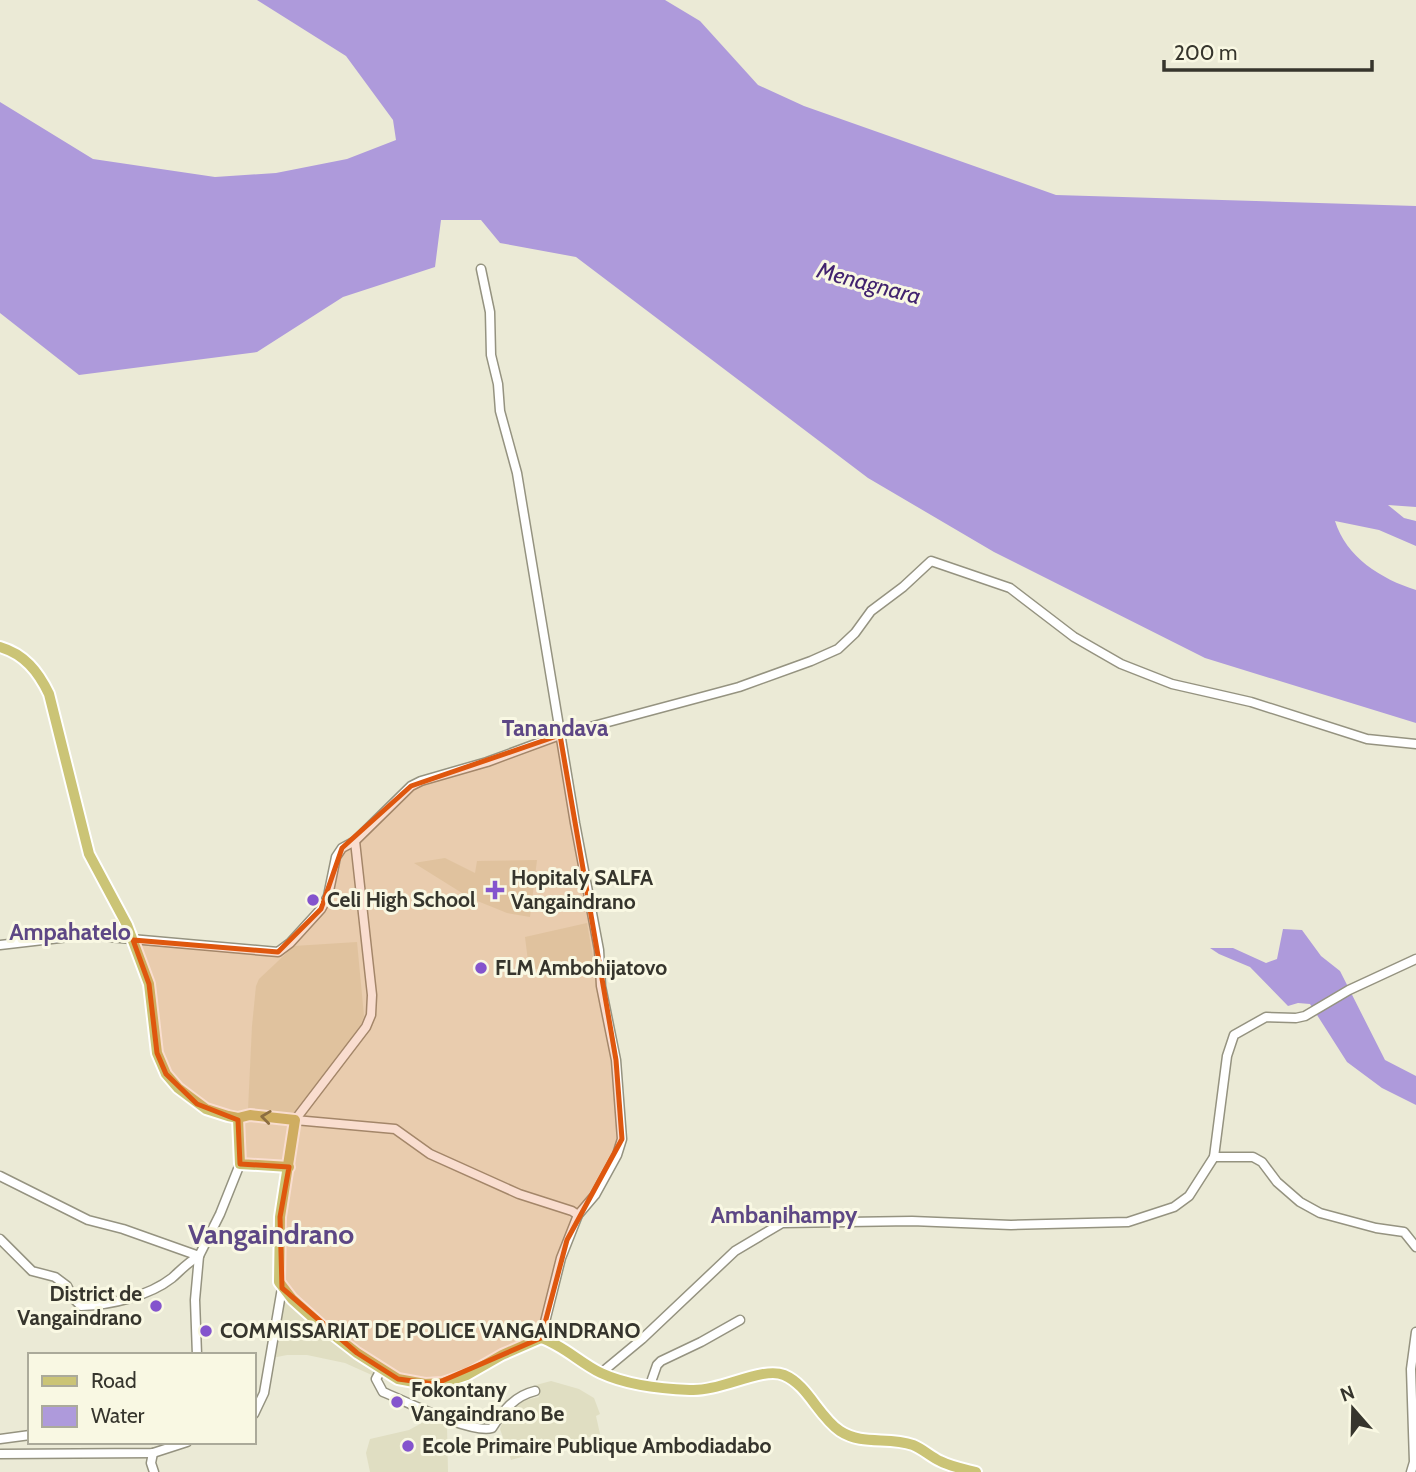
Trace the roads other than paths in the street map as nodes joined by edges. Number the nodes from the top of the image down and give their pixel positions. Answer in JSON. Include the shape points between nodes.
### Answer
{"nodes":[{"id":1,"x":481,"y":269,"type":"dead end"},
{"id":2,"x":0,"y":648,"type":"edge"},
{"id":3,"x":560,"y":735,"type":"junction"},
{"id":4,"x":1416,"y":744,"type":"edge"},
{"id":5,"x":355,"y":841,"type":"junction"},
{"id":6,"x":133,"y":940,"type":"junction"},
{"id":7,"x":0,"y":945,"type":"edge"},
{"id":8,"x":1416,"y":959,"type":"edge"},
{"id":9,"x":238,"y":1118,"type":"junction"},
{"id":10,"x":295,"y":1120,"type":"junction"},
{"id":11,"x":1214,"y":1157,"type":"junction"},
{"id":12,"x":240,"y":1164,"type":"junction"},
{"id":13,"x":289,"y":1167,"type":"junction"},
{"id":14,"x":0,"y":1176,"type":"edge"},
{"id":15,"x":578,"y":1215,"type":"junction"},
{"id":16,"x":0,"y":1239,"type":"edge"},
{"id":17,"x":1416,"y":1247,"type":"edge"},
{"id":18,"x":199,"y":1256,"type":"junction"},
{"id":19,"x":282,"y":1288,"type":"junction"},
{"id":20,"x":740,"y":1320,"type":"dead end"},
{"id":21,"x":1416,"y":1332,"type":"edge"},
{"id":22,"x":541,"y":1338,"type":"junction"},
{"id":23,"x":197,"y":1353,"type":"edge"},
{"id":24,"x":382,"y":1368,"type":"junction"},
{"id":25,"x":601,"y":1373,"type":"junction"},
{"id":26,"x":650,"y":1385,"type":"junction"},
{"id":27,"x":535,"y":1391,"type":"dead end"},
{"id":28,"x":256,"y":1410,"type":"edge"},
{"id":29,"x":28,"y":1435,"type":"edge"},
{"id":30,"x":0,"y":1439,"type":"edge"},
{"id":31,"x":180,"y":1444,"type":"edge"},
{"id":32,"x":153,"y":1452,"type":"junction"},
{"id":33,"x":0,"y":1454,"type":"edge"},
{"id":34,"x":153,"y":1472,"type":"edge"},
{"id":35,"x":976,"y":1472,"type":"edge"},
{"id":36,"x":1411,"y":1472,"type":"edge"}],
"edges":[{"from":1,"to":3,"type":"street","via":[[500,411],[517,472]]},
{"from":2,"to":6,"type":"main road","via":[[29,663],[50,694],[87,848]]},
{"from":3,"to":4,"type":"street","via":[[739,687],[838,649],[871,611],[930,561],[1010,589],[1121,664],[1172,684],[1264,706],[1367,739]]},
{"from":3,"to":5,"type":"street","via":[[411,786]]},
{"from":3,"to":15,"type":"street","via":[[616,1060],[622,1139],[595,1195]]},
{"from":5,"to":6,"type":"street","via":[[336,857],[321,909],[278,951]]},
{"from":5,"to":10,"type":"street","via":[[371,1016]]},
{"from":6,"to":7,"type":"street","via":[[86,935]]},
{"from":6,"to":9,"type":"main road","via":[[149,984],[157,1053],[166,1074],[197,1104]]},
{"from":8,"to":11,"type":"street","via":[[1314,1011],[1296,1018],[1266,1017],[1234,1035],[1227,1056]]},
{"from":10,"to":9,"type":"main road","one_way":true},
{"from":9,"to":12,"type":"main road"},
{"from":10,"to":13,"type":"main road"},
{"from":10,"to":15,"type":"street","via":[[395,1129],[430,1154]]},
{"from":11,"to":17,"type":"street","via":[[1262,1161],[1300,1202],[1320,1213],[1404,1232]]},
{"from":11,"to":25,"type":"street","via":[[1189,1196],[1174,1207],[1128,1222],[782,1223],[734,1251]]},
{"from":12,"to":13,"type":"main road"},
{"from":12,"to":18,"type":"street"},
{"from":13,"to":19,"type":"main road","via":[[280,1217],[278,1275]]},
{"from":14,"to":18,"type":"street","via":[[88,1220]]},
{"from":15,"to":22,"type":"street","via":[[561,1258]]},
{"from":16,"to":18,"type":"street","via":[[32,1271],[55,1277],[66,1286],[81,1306],[106,1304],[153,1289]]},
{"from":18,"to":23,"type":"street"},
{"from":19,"to":24,"type":"main road","via":[[321,1325]]},
{"from":19,"to":28,"type":"street","via":[[264,1393]]},
{"from":20,"to":26,"type":"street","via":[[661,1361]]},
{"from":21,"to":36,"type":"street"},
{"from":22,"to":24,"type":"main road","via":[[467,1375],[435,1384],[398,1379]]},
{"from":22,"to":25,"type":"main road"},
{"from":24,"to":27,"type":"street","via":[[376,1379],[383,1392],[487,1430],[505,1408]]},
{"from":25,"to":26,"type":"main road"},
{"from":26,"to":35,"type":"main road","via":[[709,1390],[767,1372],[783,1374],[798,1385],[825,1420],[850,1437],[911,1445],[941,1462]]},
{"from":29,"to":30,"type":"street"},
{"from":31,"to":32,"type":"street"},
{"from":32,"to":33,"type":"street"},
{"from":32,"to":34,"type":"street"}]}
